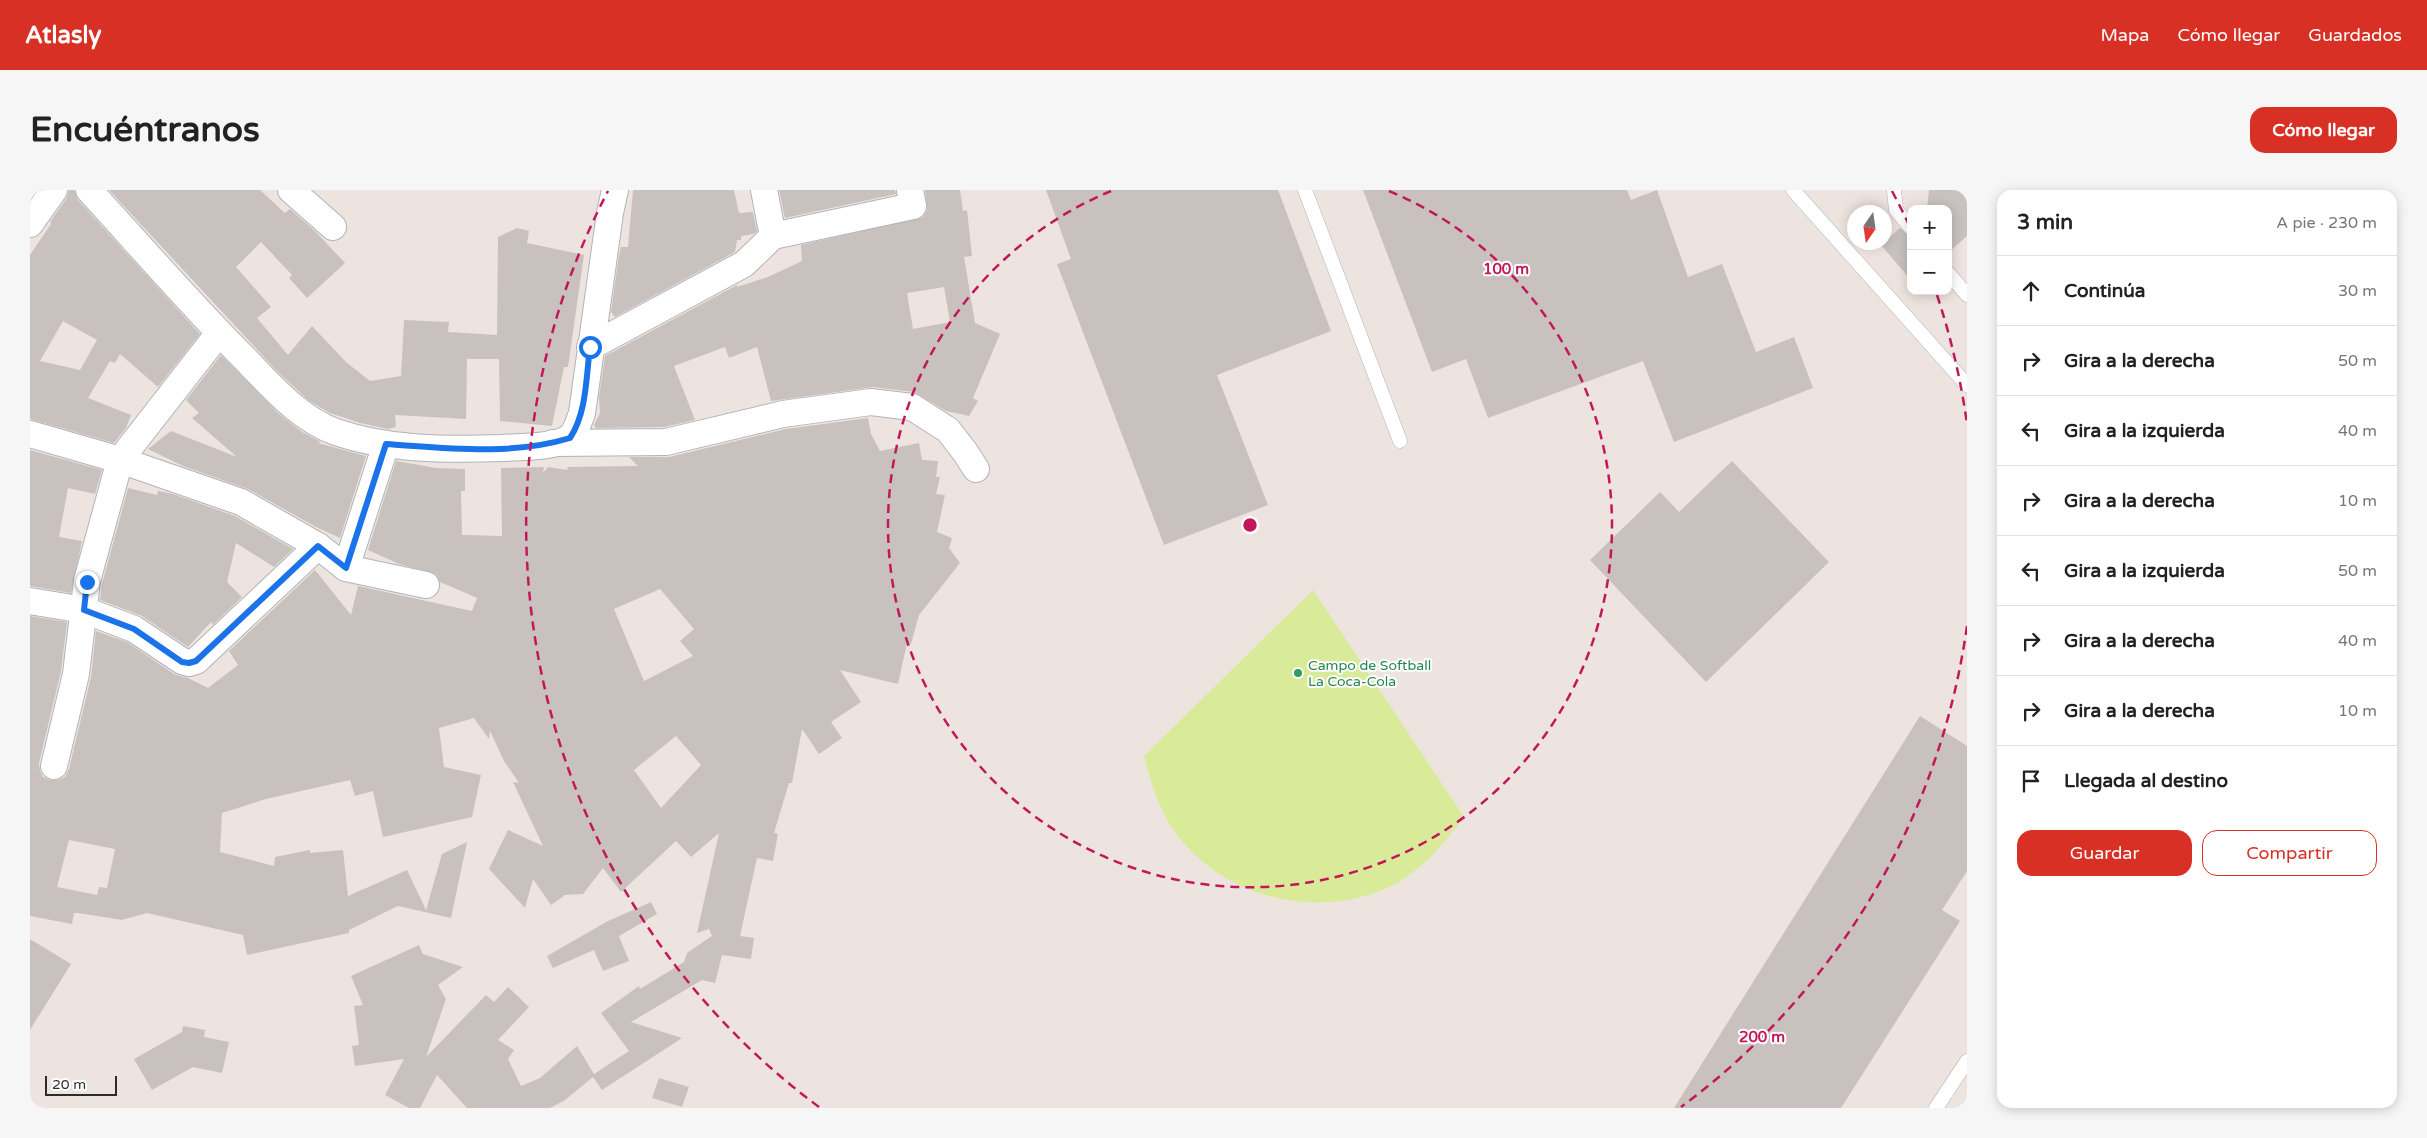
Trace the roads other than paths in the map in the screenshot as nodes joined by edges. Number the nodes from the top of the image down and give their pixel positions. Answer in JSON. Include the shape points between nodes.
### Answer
{"nodes":[{"id":1,"x":54,"y":190,"type":"edge"},
{"id":2,"x":89,"y":190,"type":"edge"},
{"id":3,"x":291,"y":190,"type":"edge"},
{"id":4,"x":615,"y":190,"type":"edge"},
{"id":5,"x":764,"y":190,"type":"edge"},
{"id":6,"x":910,"y":190,"type":"edge"},
{"id":7,"x":1305,"y":190,"type":"edge"},
{"id":8,"x":1793,"y":190,"type":"edge"},
{"id":9,"x":1894,"y":190,"type":"edge"},
{"id":10,"x":1907,"y":223,"type":"edge"},
{"id":11,"x":30,"y":224,"type":"edge"},
{"id":12,"x":333,"y":227,"type":"dead end"},
{"id":13,"x":773,"y":236,"type":"junction"},
{"id":14,"x":1952,"y":278,"type":"edge"},
{"id":15,"x":1967,"y":295,"type":"edge"},
{"id":16,"x":219,"y":333,"type":"junction"},
{"id":17,"x":590,"y":347,"type":"junction"},
{"id":18,"x":1967,"y":385,"type":"edge"},
{"id":19,"x":30,"y":434,"type":"edge"},
{"id":20,"x":1400,"y":442,"type":"dead end"},
{"id":21,"x":553,"y":443,"type":"junction"},
{"id":22,"x":386,"y":444,"type":"junction"},
{"id":23,"x":120,"y":460,"type":"junction"},
{"id":24,"x":976,"y":469,"type":"dead end"},
{"id":25,"x":318,"y":546,"type":"junction"},
{"id":26,"x":346,"y":568,"type":"junction"},
{"id":27,"x":426,"y":585,"type":"dead end"},
{"id":28,"x":30,"y":600,"type":"edge"},
{"id":29,"x":84,"y":610,"type":"junction"},
{"id":30,"x":54,"y":766,"type":"dead end"},
{"id":31,"x":1967,"y":1061,"type":"edge"},
{"id":32,"x":1936,"y":1108,"type":"edge"}],
"edges":[{"from":1,"to":11,"type":"street"},
{"from":2,"to":16,"type":"street"},
{"from":3,"to":12,"type":"street"},
{"from":4,"to":17,"type":"street"},
{"from":5,"to":13,"type":"street"},
{"from":6,"to":13,"type":"street","via":[[913,206]]},
{"from":7,"to":20,"type":"lane"},
{"from":8,"to":18,"type":"lane"},
{"from":9,"to":10,"type":"lane","via":[[1896,210]]},
{"from":13,"to":17,"type":"street","via":[[744,264]]},
{"from":14,"to":15,"type":"lane"},
{"from":16,"to":22,"type":"street","via":[[282,397],[309,417],[335,432]]},
{"from":16,"to":23,"type":"street"},
{"from":17,"to":21,"type":"street","via":[[582,412],[577,427],[570,438]]},
{"from":19,"to":23,"type":"street"},
{"from":21,"to":22,"type":"street","via":[[469,449]]},
{"from":21,"to":24,"type":"street","via":[[666,442],[783,414],[871,402],[912,407],[948,430]]},
{"from":22,"to":26,"type":"street"},
{"from":23,"to":25,"type":"street","via":[[241,502]]},
{"from":23,"to":29,"type":"street","via":[[87,582]]},
{"from":25,"to":26,"type":"street"},
{"from":25,"to":29,"type":"street","via":[[196,661],[189,663],[182,662],[134,629]]},
{"from":26,"to":27,"type":"street"},
{"from":28,"to":29,"type":"street"},
{"from":29,"to":30,"type":"street","via":[[76,674]]},
{"from":31,"to":32,"type":"lane"}]}
